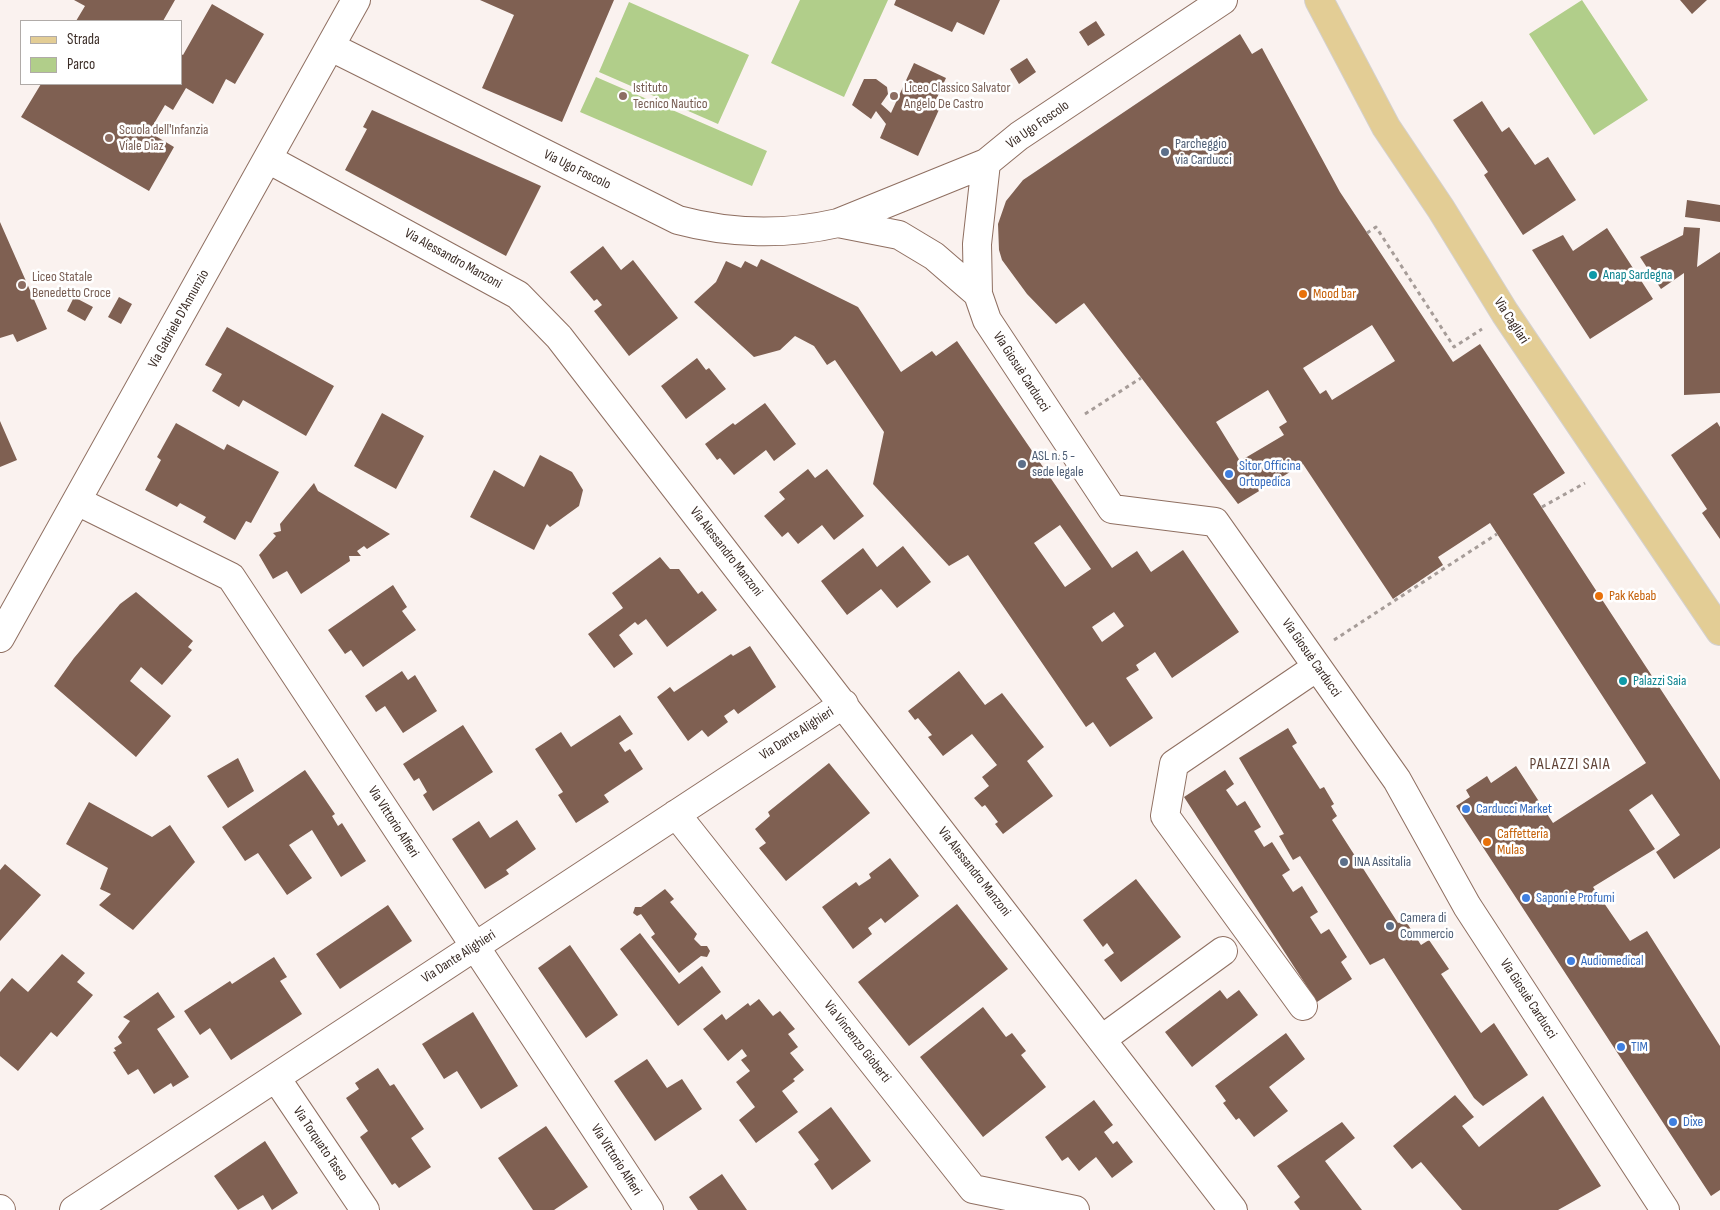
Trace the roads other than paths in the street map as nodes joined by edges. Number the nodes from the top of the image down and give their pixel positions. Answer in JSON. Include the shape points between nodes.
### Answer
{"nodes":[{"id":1,"x":356,"y":0,"type":"edge"},
{"id":2,"x":1223,"y":0,"type":"edge"},
{"id":3,"x":1319,"y":0,"type":"edge"},
{"id":4,"x":331,"y":47,"type":"junction"},
{"id":5,"x":268,"y":159,"type":"junction"},
{"id":6,"x":986,"y":163,"type":"junction"},
{"id":7,"x":838,"y":223,"type":"junction"},
{"id":8,"x":978,"y":294,"type":"junction"},
{"id":9,"x":77,"y":501,"type":"junction"},
{"id":10,"x":1720,"y":631,"type":"edge"},
{"id":11,"x":0,"y":638,"type":"edge"},
{"id":12,"x":1314,"y":661,"type":"junction"},
{"id":13,"x":844,"y":704,"type":"junction"},
{"id":14,"x":676,"y":814,"type":"junction"},
{"id":15,"x":476,"y":946,"type":"junction"},
{"id":16,"x":1224,"y":951,"type":"dead end"},
{"id":17,"x":1303,"y":1006,"type":"dead end"},
{"id":18,"x":1102,"y":1039,"type":"junction"},
{"id":19,"x":276,"y":1078,"type":"junction"},
{"id":20,"x":74,"y":1210,"type":"edge"},
{"id":21,"x":365,"y":1210,"type":"edge"},
{"id":22,"x":650,"y":1210,"type":"edge"},
{"id":23,"x":1075,"y":1210,"type":"edge"},
{"id":24,"x":1233,"y":1210,"type":"edge"},
{"id":25,"x":1665,"y":1210,"type":"edge"}],
"edges":[{"from":1,"to":4,"type":"street","name":"Via Gabriele D'Annunzio"},
{"from":2,"to":6,"type":"street","name":"Via Ugo Foscolo","via":[[1019,136]]},
{"from":3,"to":10,"type":"main road","name":"Via Cagliari","via":[[1386,127],[1505,313]]},
{"from":4,"to":5,"type":"street","name":"Via Gabriele D'Annunzio"},
{"from":4,"to":7,"type":"street","name":"Via Ugo Foscolo","via":[[678,220],[709,228],[750,231],[817,228]]},
{"from":5,"to":9,"type":"street","name":"Via Gabriele D'Annunzio"},
{"from":5,"to":13,"type":"street","name":"Via Alessandro Manzoni","via":[[518,295],[559,336]]},
{"from":6,"to":7,"type":"street","name":"Via Ugo Foscolo"},
{"from":6,"to":8,"type":"street","name":"Via Giosuè Carducci","via":[[977,244]]},
{"from":7,"to":8,"type":"street","name":"Via Ugo Foscolo","via":[[899,235],[934,256]]},
{"from":8,"to":12,"type":"street","name":"Via Giosuè Carducci","via":[[987,320],[1112,509],[1215,522]]},
{"from":9,"to":11,"type":"street","name":"Via Gabriele D'Annunzio"},
{"from":9,"to":15,"type":"street","name":"Via Vittorio Alfieri","via":[[231,577]]},
{"from":12,"to":17,"type":"street","via":[[1174,764],[1165,816]]},
{"from":12,"to":25,"type":"street","name":"Via Giosuè Carducci","via":[[1397,780],[1467,906]]},
{"from":13,"to":14,"type":"street","name":"Via Dante Alighieri"},
{"from":13,"to":18,"type":"street","name":"Via Alessandro Manzoni"},
{"from":14,"to":15,"type":"street","name":"Via Dante Alighieri"},
{"from":14,"to":23,"type":"street","name":"Via Vincenzo Gioberti","via":[[973,1189]]},
{"from":15,"to":19,"type":"street","name":"Via Dante Alighieri"},
{"from":15,"to":22,"type":"street","name":"Via Vittorio Alfieri"},
{"from":16,"to":18,"type":"street"},
{"from":18,"to":24,"type":"street","name":"Via Alessandro Manzoni"},
{"from":19,"to":20,"type":"street","name":"Via Dante Alighieri"},
{"from":19,"to":21,"type":"street","name":"Via Torquato Tasso"}]}
